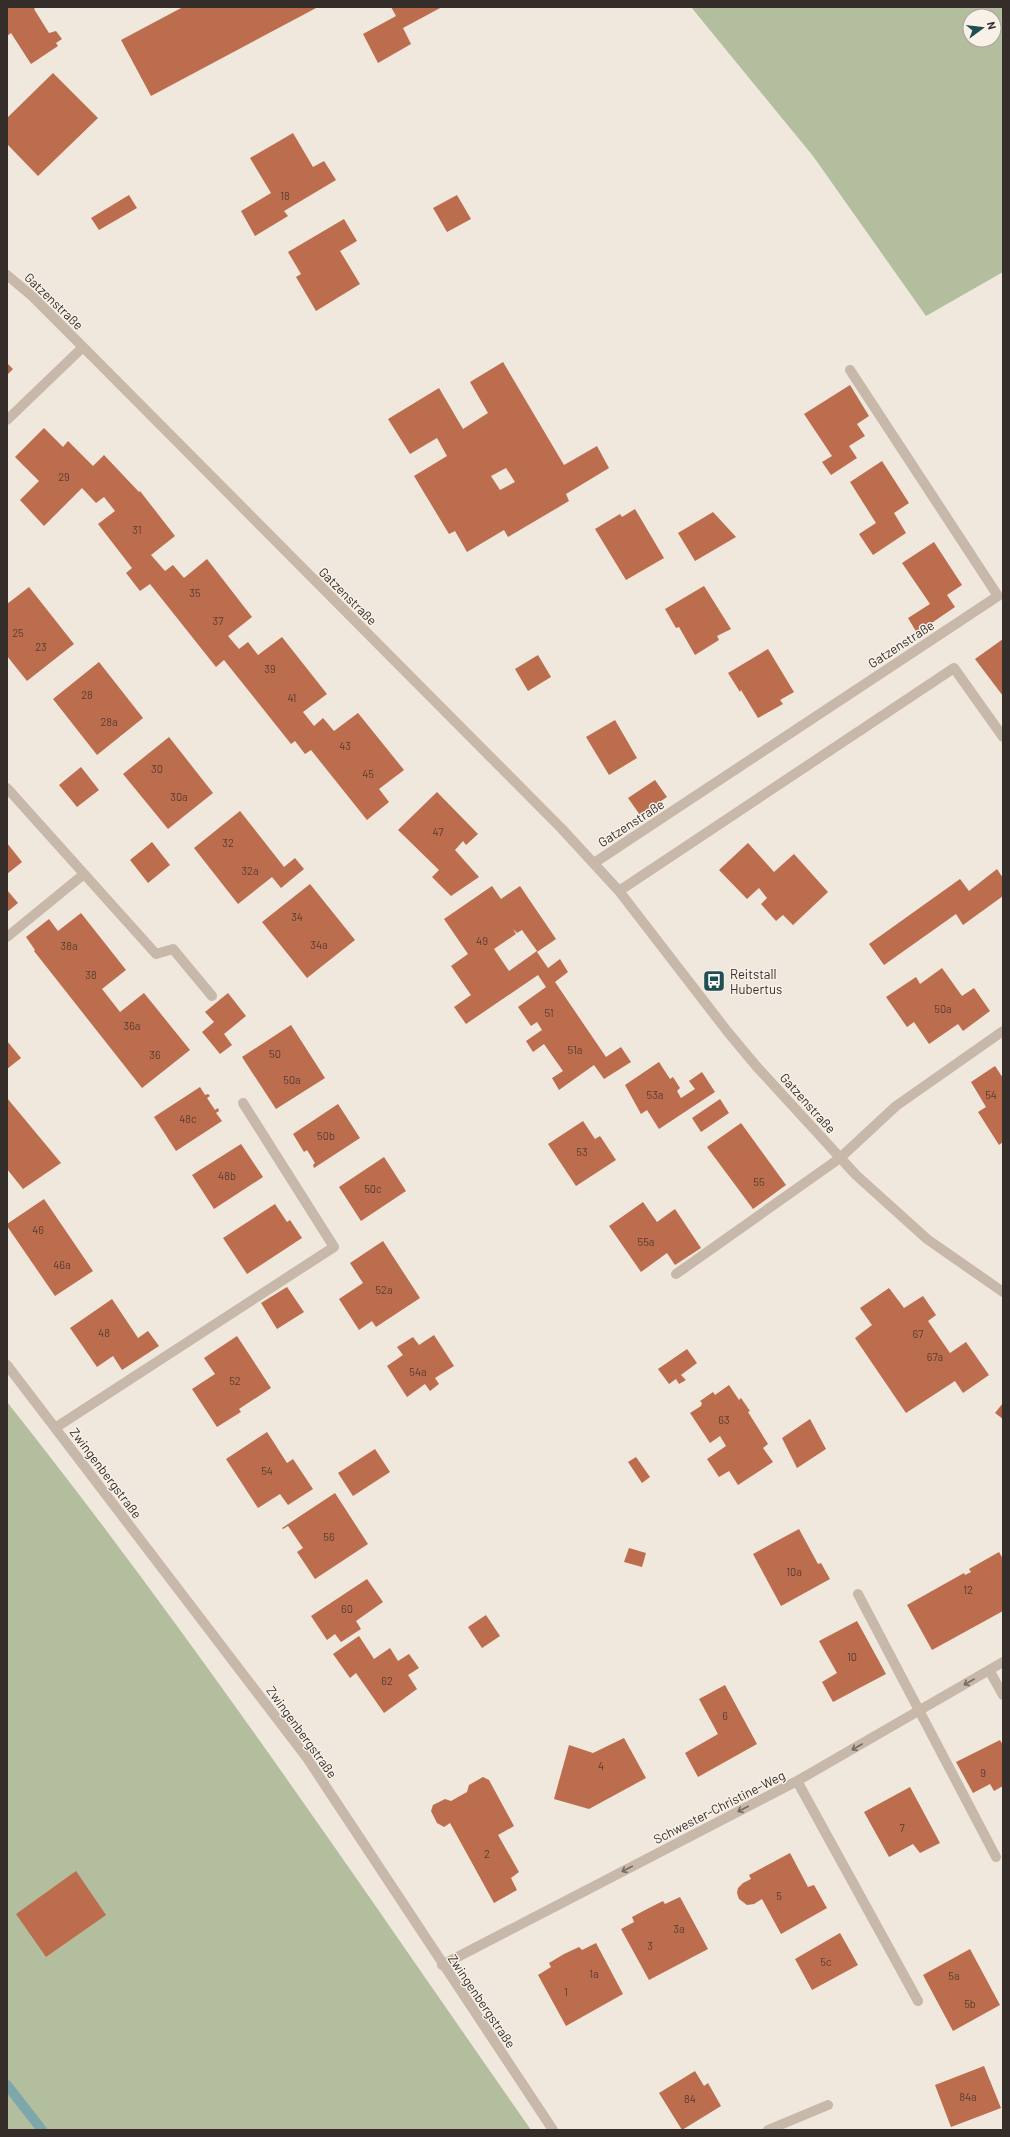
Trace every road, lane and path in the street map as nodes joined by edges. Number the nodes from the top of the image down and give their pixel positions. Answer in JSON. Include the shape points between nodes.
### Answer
{"nodes":[{"id":1,"x":7,"y":275,"type":"edge"},
{"id":2,"x":83,"y":347,"type":"junction"},
{"id":3,"x":850,"y":370,"type":"dead end"},
{"id":4,"x":7,"y":420,"type":"edge"},
{"id":5,"x":1000,"y":594,"type":"edge"},
{"id":6,"x":1003,"y":737,"type":"edge"},
{"id":7,"x":7,"y":788,"type":"edge"},
{"id":8,"x":594,"y":863,"type":"junction"},
{"id":9,"x":84,"y":874,"type":"junction"},
{"id":10,"x":619,"y":891,"type":"junction"},
{"id":11,"x":7,"y":936,"type":"edge"},
{"id":12,"x":212,"y":996,"type":"dead end"},
{"id":13,"x":1003,"y":1030,"type":"edge"},
{"id":14,"x":243,"y":1104,"type":"dead end"},
{"id":15,"x":840,"y":1158,"type":"junction"},
{"id":16,"x":676,"y":1274,"type":"dead end"},
{"id":17,"x":1003,"y":1292,"type":"edge"},
{"id":18,"x":7,"y":1365,"type":"edge"},
{"id":19,"x":55,"y":1428,"type":"junction"},
{"id":20,"x":858,"y":1594,"type":"dead end"},
{"id":21,"x":1003,"y":1662,"type":"edge"},
{"id":22,"x":989,"y":1670,"type":"junction"},
{"id":23,"x":1003,"y":1695,"type":"edge"},
{"id":24,"x":920,"y":1711,"type":"junction"},
{"id":25,"x":798,"y":1781,"type":"junction"},
{"id":26,"x":996,"y":1857,"type":"dead end"},
{"id":27,"x":442,"y":1965,"type":"junction"},
{"id":28,"x":918,"y":2001,"type":"dead end"},
{"id":29,"x":828,"y":2105,"type":"dead end"},
{"id":30,"x":553,"y":2130,"type":"edge"},
{"id":31,"x":768,"y":2130,"type":"edge"}],
"edges":[{"from":1,"to":2,"type":"street","name":"Gatzenstraße"},
{"from":2,"to":4,"type":"street","name":"Gatzenstraße"},
{"from":2,"to":8,"type":"street","name":"Gatzenstraße"},
{"from":3,"to":5,"type":"street","name":"Gatzenstraße"},
{"from":5,"to":8,"type":"street","name":"Gatzenstraße"},
{"from":6,"to":10,"type":"street","via":[[954,668]]},
{"from":7,"to":9,"type":"street"},
{"from":8,"to":10,"type":"street","name":"Gatzenstraße"},
{"from":9,"to":11,"type":"street"},
{"from":9,"to":12,"type":"street","via":[[156,954],[173,949]]},
{"from":10,"to":15,"type":"street","name":"Gatzenstraße","via":[[727,1031]]},
{"from":13,"to":15,"type":"street","via":[[896,1106]]},
{"from":14,"to":19,"type":"street","via":[[334,1246]]},
{"from":15,"to":16,"type":"street"},
{"from":15,"to":17,"type":"street","name":"Gatzenstraße","via":[[878,1197],[926,1239]]},
{"from":18,"to":19,"type":"street","name":"Zwingenbergstraße"},
{"from":19,"to":27,"type":"street","name":"Zwingenbergstraße","via":[[307,1758]]},
{"from":20,"to":24,"type":"street"},
{"from":21,"to":22,"type":"street","name":"Schwester-Christine-Weg"},
{"from":22,"to":23,"type":"street"},
{"from":22,"to":24,"type":"street","name":"Schwester-Christine-Weg","one_way":true},
{"from":24,"to":25,"type":"street","name":"Schwester-Christine-Weg","one_way":true},
{"from":24,"to":26,"type":"street"},
{"from":25,"to":27,"type":"street","name":"Schwester-Christine-Weg","one_way":true},
{"from":25,"to":28,"type":"street"},
{"from":27,"to":30,"type":"street","name":"Zwingenbergstraße"},
{"from":29,"to":31,"type":"street"}]}
